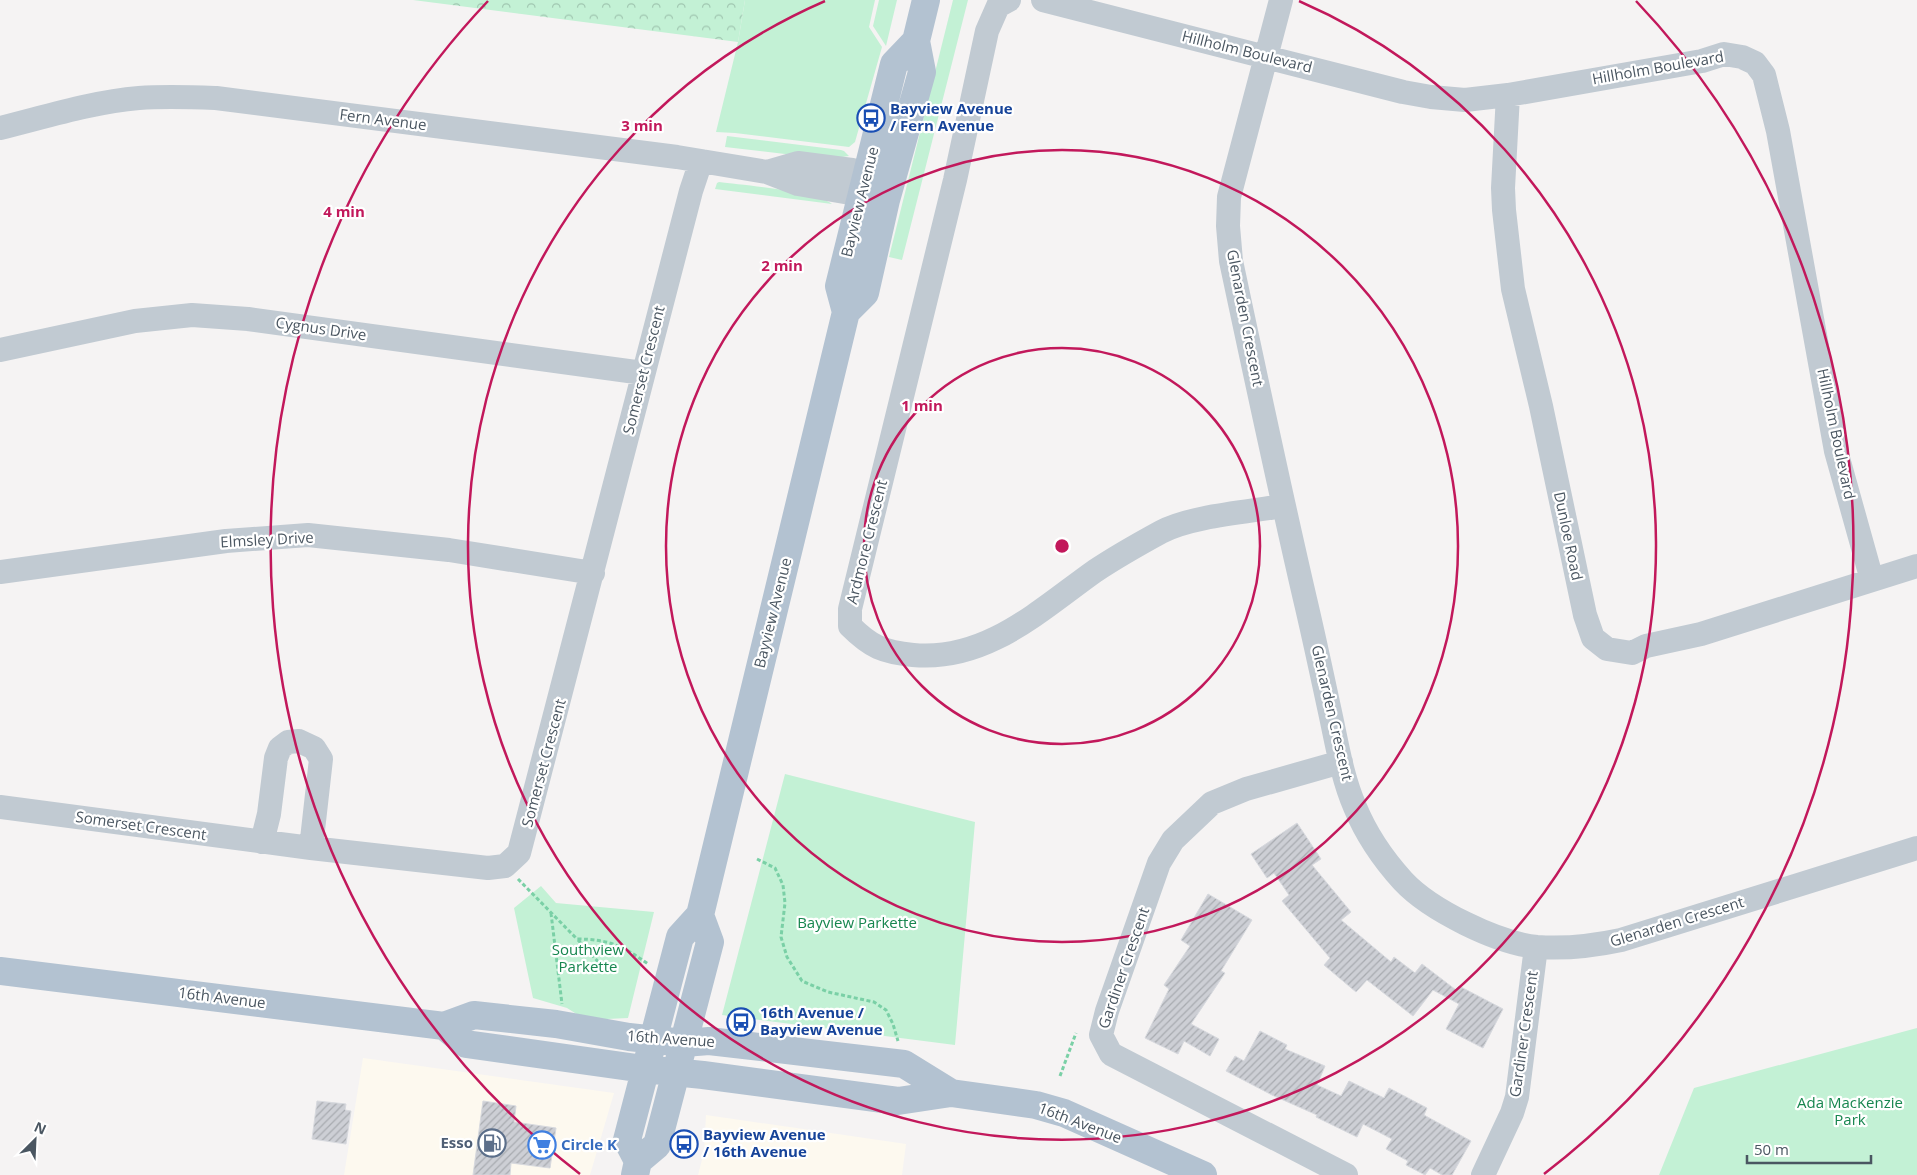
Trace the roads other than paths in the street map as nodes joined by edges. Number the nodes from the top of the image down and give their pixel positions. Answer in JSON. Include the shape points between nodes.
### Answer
{"nodes":[{"id":1,"x":926,"y":0,"type":"edge"},
{"id":2,"x":1009,"y":0,"type":"edge"},
{"id":3,"x":1043,"y":0,"type":"edge"},
{"id":4,"x":1281,"y":0,"type":"edge"},
{"id":5,"x":1267,"y":56,"type":"junction"},
{"id":6,"x":1508,"y":95,"type":"junction"},
{"id":7,"x":0,"y":128,"type":"edge"},
{"id":8,"x":701,"y":161,"type":"junction"},
{"id":9,"x":877,"y":187,"type":"junction"},
{"id":10,"x":0,"y":350,"type":"edge"},
{"id":11,"x":643,"y":373,"type":"junction"},
{"id":12,"x":1283,"y":506,"type":"junction"},
{"id":13,"x":1917,"y":566,"type":"edge"},
{"id":14,"x":0,"y":572,"type":"edge"},
{"id":15,"x":593,"y":573,"type":"junction"},
{"id":16,"x":1872,"y":580,"type":"junction"},
{"id":17,"x":1341,"y":762,"type":"junction"},
{"id":18,"x":0,"y":807,"type":"edge"},
{"id":19,"x":262,"y":842,"type":"junction"},
{"id":20,"x":311,"y":848,"type":"junction"},
{"id":21,"x":1917,"y":848,"type":"edge"},
{"id":22,"x":700,"y":915,"type":"junction"},
{"id":23,"x":1536,"y":947,"type":"junction"},
{"id":24,"x":0,"y":971,"type":"edge"},
{"id":25,"x":444,"y":1026,"type":"junction"},
{"id":26,"x":652,"y":1039,"type":"junction"},
{"id":27,"x":684,"y":1043,"type":"junction"},
{"id":28,"x":644,"y":1069,"type":"junction"},
{"id":29,"x":676,"y":1073,"type":"junction"},
{"id":30,"x":950,"y":1094,"type":"junction"},
{"id":31,"x":637,"y":1168,"type":"edge"},
{"id":32,"x":1203,"y":1175,"type":"edge"},
{"id":33,"x":1346,"y":1175,"type":"edge"},
{"id":34,"x":1483,"y":1175,"type":"edge"}],
"edges":[{"from":1,"to":9,"type":"main road","name":"Bayview Avenue","via":[[916,40],[922,72]]},
{"from":2,"to":12,"type":"street","name":"Ardmore Crescent","via":[[998,6],[986,31],[955,180],[850,609],[850,626],[865,641],[890,652],[934,657],[970,649],[1004,635],[1098,569],[1162,531],[1188,522]]},
{"from":3,"to":5,"type":"street","name":"Hillholm Boulevard"},
{"from":4,"to":5,"type":"street","name":"Glenarden Crescent"},
{"from":5,"to":6,"type":"street","name":"Hillholm Boulevard","via":[[1431,97],[1465,100]]},
{"from":5,"to":12,"type":"street","name":"Glenarden Crescent","via":[[1229,196],[1228,226],[1231,261]]},
{"from":6,"to":16,"type":"street","name":"Hillholm Boulevard","via":[[1724,54],[1742,57],[1756,64],[1764,76],[1778,131],[1836,451]]},
{"from":6,"to":16,"type":"street","name":"Dunloe Road","via":[[1503,188],[1514,289],[1585,615],[1593,638],[1607,649],[1632,653],[1646,646],[1702,634]]},
{"from":7,"to":8,"type":"street","name":"Fern Avenue","via":[[137,98],[216,98]]},
{"from":8,"to":9,"type":"street","name":"Fern Avenue","via":[[767,172],[798,163]]},
{"from":8,"to":11,"type":"street","name":"Somerset Crescent"},
{"from":9,"to":22,"type":"main road","name":"Bayview Avenue","via":[[865,293],[846,312]]},
{"from":10,"to":11,"type":"street","name":"Cygnus Drive","via":[[135,321],[192,315],[248,319]]},
{"from":11,"to":15,"type":"street","name":"Somerset Crescent"},
{"from":12,"to":17,"type":"street","name":"Glenarden Crescent"},
{"from":13,"to":16,"type":"street","name":"Dunloe Road"},
{"from":14,"to":15,"type":"street","name":"Elmsley Drive","via":[[226,541],[308,535],[449,550]]},
{"from":15,"to":20,"type":"street","name":"Somerset Crescent","via":[[520,853],[505,866],[488,868]]},
{"from":17,"to":23,"type":"street","name":"Glenarden Crescent","via":[[1364,828],[1404,882],[1466,925],[1499,938]]},
{"from":17,"to":33,"type":"street","name":"Gardiner Crescent","via":[[1246,789],[1212,803],[1173,840],[1159,863],[1101,1035],[1111,1054]]},
{"from":18,"to":19,"type":"street","name":"Somerset Crescent"},
{"from":19,"to":20,"type":"street","name":"Somerset Crescent"},
{"from":19,"to":20,"type":"street","via":[[276,758],[280,748],[288,742],[299,741],[314,748],[321,759]]},
{"from":21,"to":23,"type":"street","name":"Glenarden Crescent","via":[[1621,940],[1588,947]]},
{"from":22,"to":26,"type":"main road","name":"Bayview Avenue","via":[[680,937]]},
{"from":22,"to":27,"type":"main road","name":"Bayview Avenue","via":[[710,942]]},
{"from":23,"to":34,"type":"street","name":"Gardiner Crescent","via":[[1517,1097]]},
{"from":24,"to":25,"type":"main road","name":"16th Avenue"},
{"from":25,"to":26,"type":"main road","name":"16th Avenue","via":[[474,1015]]},
{"from":25,"to":28,"type":"main road","name":"16th Avenue","via":[[466,1044]]},
{"from":26,"to":27,"type":"main road","name":"16th Avenue"},
{"from":26,"to":28,"type":"main road","name":"Bayview Avenue"},
{"from":27,"to":29,"type":"main road","name":"Bayview Avenue"},
{"from":27,"to":30,"type":"main road","name":"16th Avenue","via":[[710,1042],[904,1064]]},
{"from":28,"to":29,"type":"main road","name":"16th Avenue"},
{"from":28,"to":31,"type":"main road","name":"Bayview Avenue","via":[[627,1140]]},
{"from":29,"to":30,"type":"main road","name":"16th Avenue","via":[[898,1101]]},
{"from":29,"to":31,"type":"main road","name":"Bayview Avenue","via":[[657,1146]]},
{"from":30,"to":32,"type":"main road","name":"16th Avenue","via":[[1036,1105],[1064,1113]]}]}
